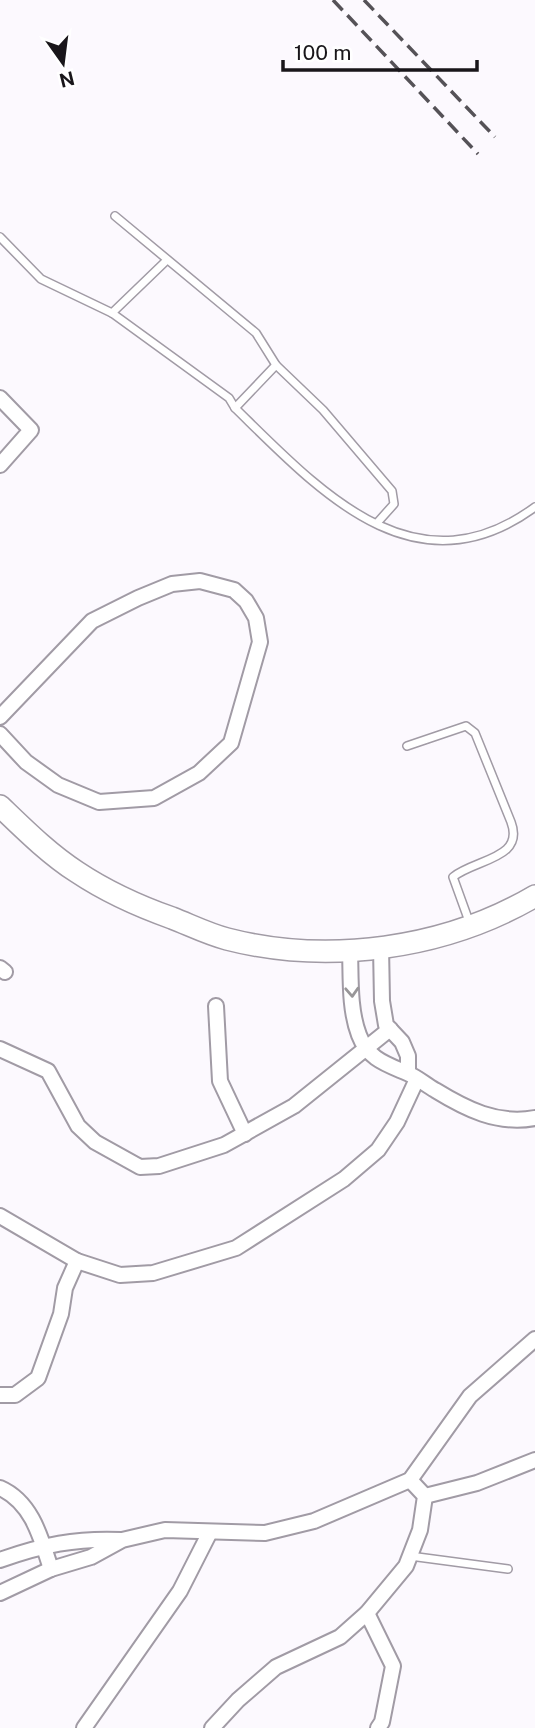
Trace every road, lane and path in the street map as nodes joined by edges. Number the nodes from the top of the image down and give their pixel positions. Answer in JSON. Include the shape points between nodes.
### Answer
{"nodes":[{"id":1,"x":115,"y":216,"type":"dead end"},
{"id":2,"x":0,"y":237,"type":"edge"},
{"id":3,"x":167,"y":260,"type":"junction"},
{"id":4,"x":112,"y":313,"type":"junction"},
{"id":5,"x":276,"y":365,"type":"junction"},
{"id":6,"x":0,"y":398,"type":"edge"},
{"id":7,"x":235,"y":408,"type":"junction"},
{"id":8,"x":0,"y":465,"type":"edge"},
{"id":9,"x":535,"y":507,"type":"edge"},
{"id":10,"x":377,"y":523,"type":"junction"},
{"id":11,"x":0,"y":717,"type":"edge"},
{"id":12,"x":0,"y":734,"type":"edge"},
{"id":13,"x":407,"y":746,"type":"dead end"},
{"id":14,"x":0,"y":806,"type":"edge"},
{"id":15,"x":535,"y":896,"type":"edge"},
{"id":16,"x":471,"y":925,"type":"junction"},
{"id":17,"x":381,"y":947,"type":"junction"},
{"id":18,"x":350,"y":950,"type":"junction"},
{"id":19,"x":216,"y":1006,"type":"dead end"},
{"id":20,"x":390,"y":1029,"type":"junction"},
{"id":21,"x":365,"y":1047,"type":"junction"},
{"id":22,"x":0,"y":1049,"type":"edge"},
{"id":23,"x":412,"y":1076,"type":"junction"},
{"id":24,"x":535,"y":1118,"type":"edge"},
{"id":25,"x":245,"y":1134,"type":"junction"},
{"id":26,"x":0,"y":1216,"type":"edge"},
{"id":27,"x":77,"y":1261,"type":"junction"},
{"id":28,"x":535,"y":1339,"type":"edge"},
{"id":29,"x":0,"y":1395,"type":"edge"},
{"id":30,"x":535,"y":1460,"type":"edge"},
{"id":31,"x":410,"y":1480,"type":"junction"},
{"id":32,"x":0,"y":1488,"type":"edge"},
{"id":33,"x":425,"y":1496,"type":"junction"},
{"id":34,"x":210,"y":1532,"type":"junction"},
{"id":35,"x":122,"y":1540,"type":"junction"},
{"id":36,"x":43,"y":1546,"type":"junction"},
{"id":37,"x":410,"y":1556,"type":"junction"},
{"id":38,"x":0,"y":1560,"type":"edge"},
{"id":39,"x":51,"y":1569,"type":"junction"},
{"id":40,"x":508,"y":1569,"type":"dead end"},
{"id":41,"x":0,"y":1592,"type":"edge"},
{"id":42,"x":367,"y":1614,"type":"junction"},
{"id":43,"x":84,"y":1728,"type":"edge"},
{"id":44,"x":212,"y":1728,"type":"edge"},
{"id":45,"x":378,"y":1728,"type":"edge"}],
"edges":[{"from":1,"to":3,"type":"lane"},
{"from":2,"to":4,"type":"lane","via":[[41,279]]},
{"from":3,"to":4,"type":"lane"},
{"from":3,"to":5,"type":"lane","via":[[256,333]]},
{"from":4,"to":7,"type":"lane","via":[[229,398]]},
{"from":5,"to":7,"type":"lane"},
{"from":5,"to":10,"type":"lane","via":[[323,410],[392,491],[394,504]]},
{"from":6,"to":8,"type":"street","via":[[31,430]]},
{"from":7,"to":10,"type":"lane","via":[[306,478],[344,507]]},
{"from":9,"to":10,"type":"lane","via":[[496,530],[452,541],[422,539]]},
{"from":11,"to":12,"type":"street","via":[[92,621],[173,584],[200,581],[234,590],[256,618],[260,642],[231,743],[199,773],[154,797],[99,802],[58,785]]},
{"from":13,"to":16,"type":"lane","via":[[466,726],[475,733],[512,822],[516,834],[506,852],[453,877]]},
{"from":14,"to":18,"type":"street","via":[[75,871],[127,901],[226,939],[284,949]]},
{"from":15,"to":16,"type":"street"},
{"from":16,"to":17,"type":"street","via":[[421,941]]},
{"from":17,"to":18,"type":"street"},
{"from":17,"to":20,"type":"street","via":[[382,1001]]},
{"from":18,"to":21,"type":"street","one_way":true,"via":[[353,1006]]},
{"from":19,"to":25,"type":"street","via":[[220,1082]]},
{"from":20,"to":21,"type":"street"},
{"from":20,"to":23,"type":"street","via":[[402,1042]]},
{"from":21,"to":23,"type":"street","via":[[375,1059]]},
{"from":21,"to":25,"type":"street","via":[[294,1106]]},
{"from":22,"to":25,"type":"street","via":[[48,1071],[78,1125],[95,1142],[140,1167],[159,1166]]},
{"from":23,"to":24,"type":"street","via":[[465,1109],[492,1118]]},
{"from":23,"to":27,"type":"street","via":[[397,1122],[378,1150],[344,1179],[236,1248],[153,1273],[120,1275]]},
{"from":26,"to":27,"type":"street"},
{"from":27,"to":29,"type":"street","via":[[38,1378],[15,1395]]},
{"from":28,"to":31,"type":"street","via":[[470,1396]]},
{"from":30,"to":33,"type":"street","via":[[477,1483]]},
{"from":31,"to":33,"type":"street"},
{"from":31,"to":34,"type":"street","via":[[314,1521],[265,1533]]},
{"from":32,"to":36,"type":"street","via":[[24,1506]]},
{"from":33,"to":37,"type":"street"},
{"from":34,"to":35,"type":"street","via":[[165,1530]]},
{"from":34,"to":43,"type":"street","via":[[180,1591]]},
{"from":35,"to":36,"type":"street","via":[[88,1539]]},
{"from":35,"to":39,"type":"street","via":[[91,1557]]},
{"from":36,"to":38,"type":"street"},
{"from":36,"to":39,"type":"street"},
{"from":37,"to":40,"type":"lane"},
{"from":37,"to":42,"type":"street"},
{"from":39,"to":41,"type":"street"},
{"from":42,"to":44,"type":"street","via":[[340,1637],[276,1667]]},
{"from":42,"to":45,"type":"street","via":[[393,1666]]}]}
